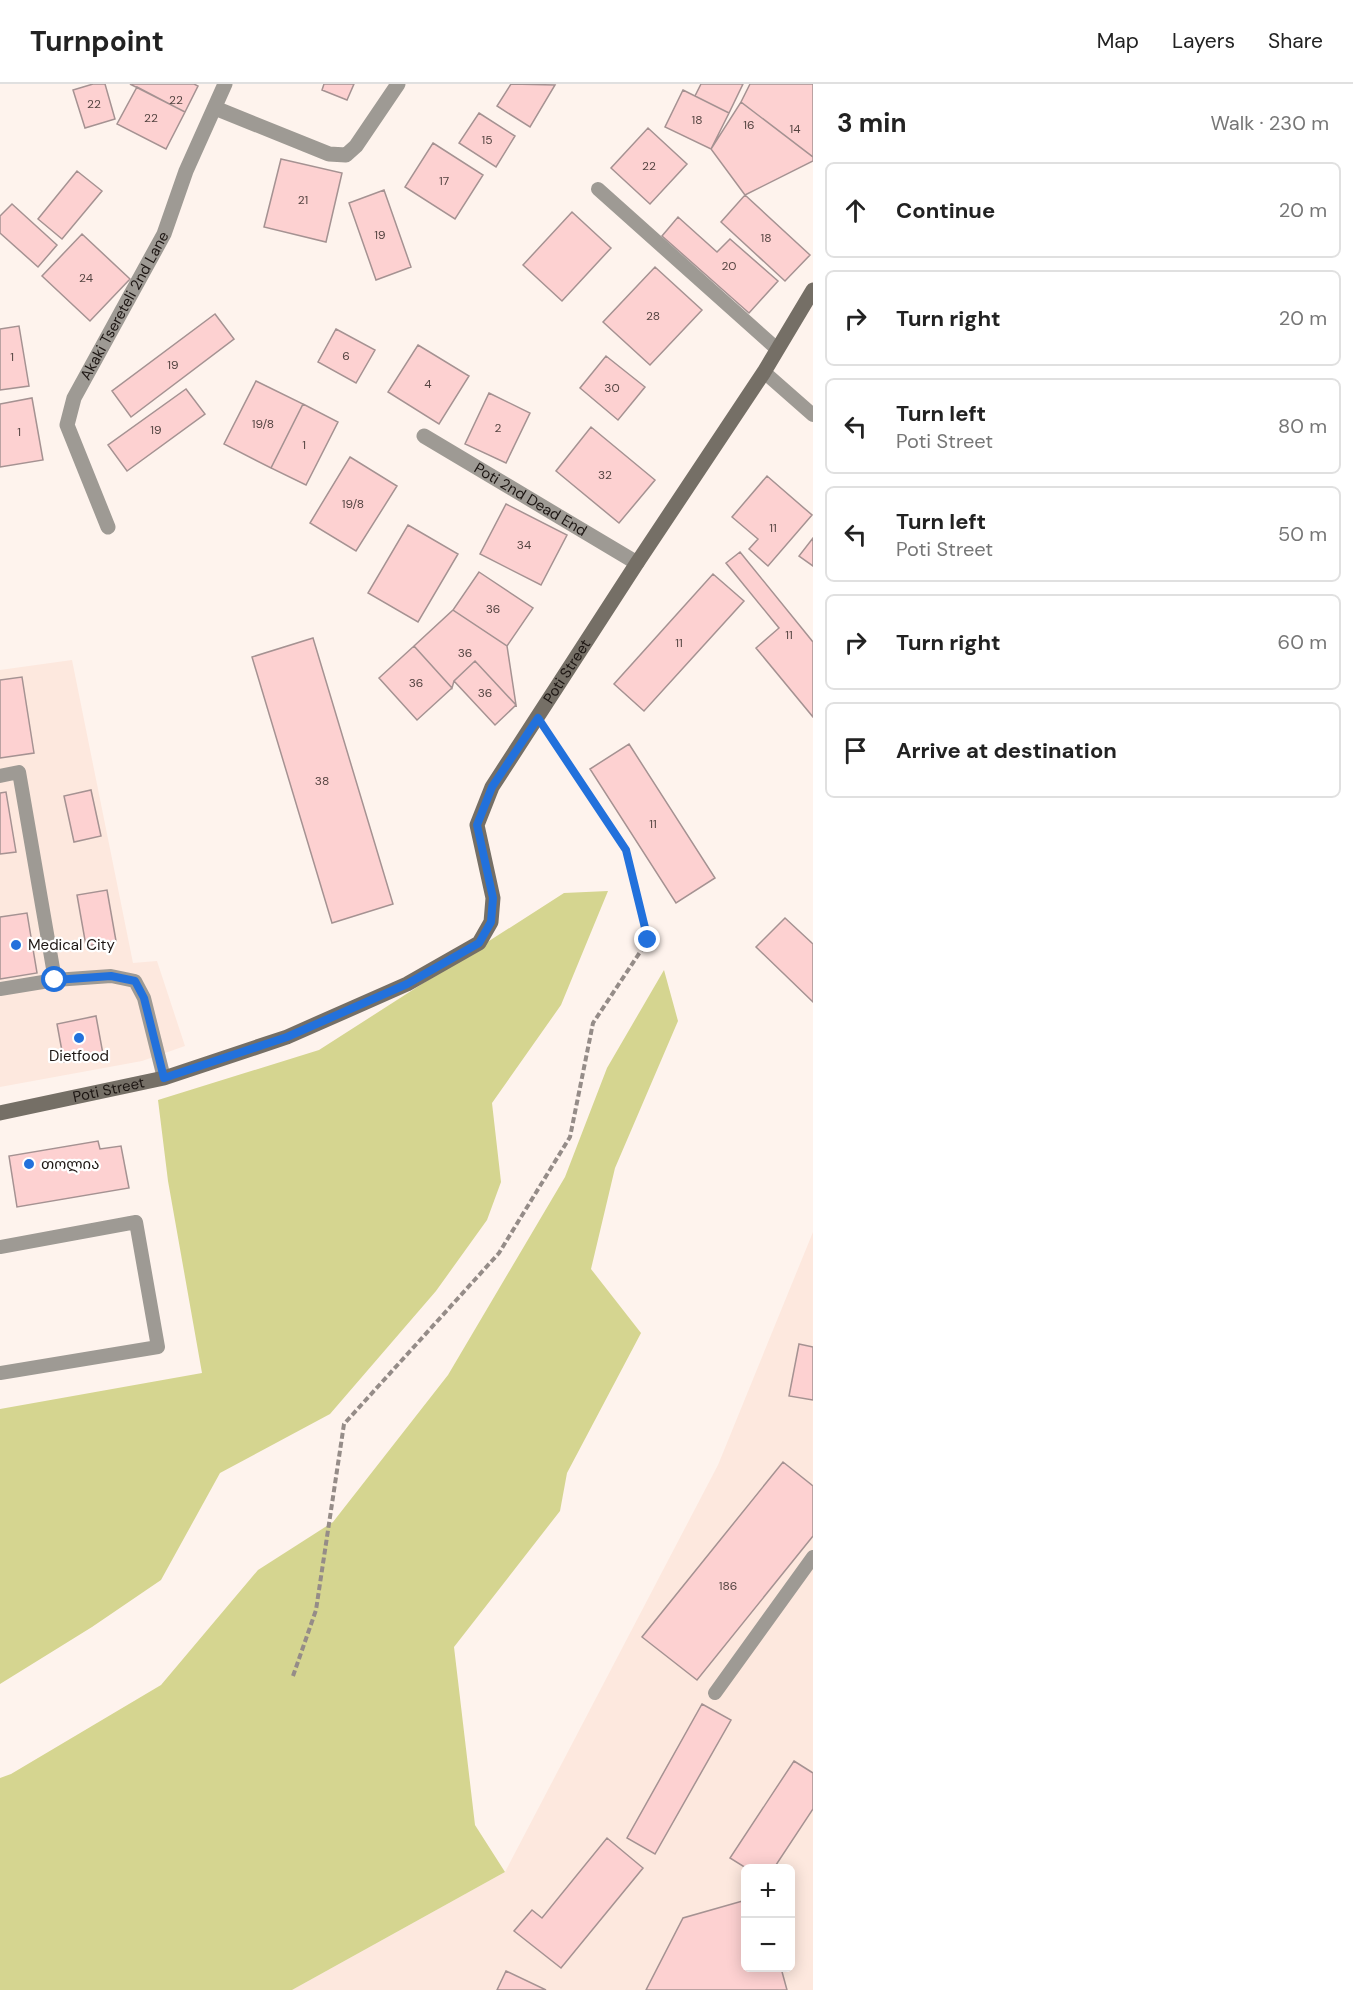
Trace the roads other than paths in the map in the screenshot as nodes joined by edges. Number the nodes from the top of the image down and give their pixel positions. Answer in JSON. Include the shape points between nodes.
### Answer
{"nodes":[{"id":1,"x":225,"y":84,"type":"edge"},
{"id":2,"x":398,"y":84,"type":"edge"},
{"id":3,"x":215,"y":108,"type":"junction"},
{"id":4,"x":598,"y":189,"type":"dead end"},
{"id":5,"x":813,"y":290,"type":"edge"},
{"id":6,"x":777,"y":349,"type":"junction"},
{"id":7,"x":764,"y":372,"type":"junction"},
{"id":8,"x":813,"y":415,"type":"edge"},
{"id":9,"x":424,"y":436,"type":"dead end"},
{"id":10,"x":108,"y":527,"type":"dead end"},
{"id":11,"x":637,"y":563,"type":"junction"},
{"id":12,"x":0,"y":776,"type":"edge"},
{"id":13,"x":55,"y":980,"type":"junction"},
{"id":14,"x":0,"y":989,"type":"edge"},
{"id":15,"x":164,"y":1078,"type":"junction"},
{"id":16,"x":0,"y":1113,"type":"edge"},
{"id":17,"x":0,"y":1248,"type":"edge"},
{"id":18,"x":0,"y":1372,"type":"edge"},
{"id":19,"x":813,"y":1557,"type":"edge"},
{"id":20,"x":715,"y":1694,"type":"dead end"}],
"edges":[{"from":1,"to":3,"type":"street","name":"Akaki Tsereteli 2nd Lane"},
{"from":2,"to":3,"type":"street","via":[[346,155],[329,154]]},
{"from":3,"to":10,"type":"street","name":"Akaki Tsereteli 2nd Lane","via":[[186,171],[164,234],[74,398],[69,416],[67,425]]},
{"from":4,"to":6,"type":"lane"},
{"from":5,"to":6,"type":"street","name":"Poti Street"},
{"from":6,"to":7,"type":"street","name":"Poti Street"},
{"from":7,"to":8,"type":"lane"},
{"from":7,"to":11,"type":"street","name":"Poti Street"},
{"from":9,"to":11,"type":"street","name":"Poti 2nd Dead End"},
{"from":11,"to":15,"type":"street","name":"Poti Street","via":[[492,787],[477,825],[493,898],[491,922],[479,943],[407,984],[287,1037]]},
{"from":12,"to":13,"type":"lane","via":[[19,772]]},
{"from":13,"to":14,"type":"lane"},
{"from":13,"to":15,"type":"lane","via":[[111,976],[135,981],[144,998]]},
{"from":15,"to":16,"type":"street","name":"Poti Street"},
{"from":17,"to":18,"type":"lane","via":[[136,1222],[158,1347]]},
{"from":19,"to":20,"type":"lane"}]}
